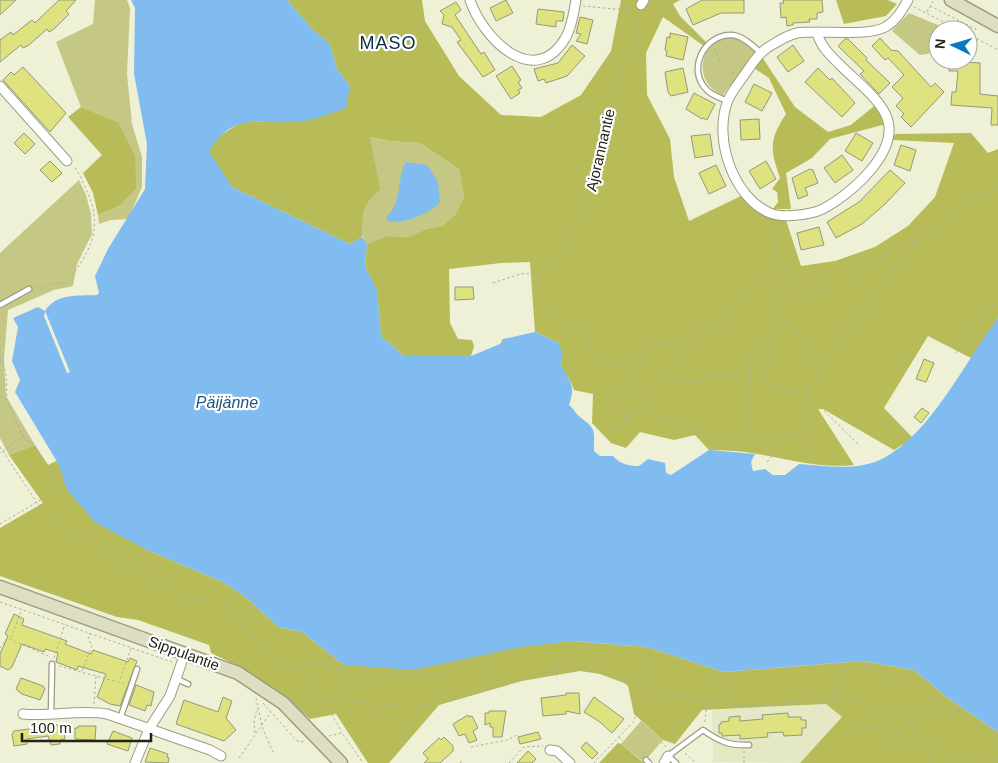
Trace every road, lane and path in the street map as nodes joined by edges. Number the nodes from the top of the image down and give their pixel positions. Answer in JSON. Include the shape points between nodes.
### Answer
{"nodes":[{"id":1,"x":470,"y":0,"type":"edge"},
{"id":2,"x":662,"y":0,"type":"edge"},
{"id":3,"x":934,"y":0,"type":"edge"},
{"id":4,"x":950,"y":0,"type":"edge"},
{"id":5,"x":576,"y":2,"type":"edge"},
{"id":6,"x":642,"y":2,"type":"edge"},
{"id":7,"x":907,"y":2,"type":"edge"},
{"id":8,"x":930,"y":6,"type":"junction"},
{"id":9,"x":926,"y":13,"type":"junction"},
{"id":10,"x":940,"y":20,"type":"edge"},
{"id":11,"x":957,"y":20,"type":"edge"},
{"id":12,"x":998,"y":26,"type":"edge"},
{"id":13,"x":817,"y":32,"type":"junction"},
{"id":14,"x":978,"y":39,"type":"edge"},
{"id":15,"x":326,"y":41,"type":"dead end"},
{"id":16,"x":708,"y":44,"type":"junction"},
{"id":17,"x":317,"y":48,"type":"dead end"},
{"id":18,"x":998,"y":50,"type":"edge"},
{"id":19,"x":761,"y":53,"type":"junction"},
{"id":20,"x":742,"y":78,"type":"junction"},
{"id":21,"x":0,"y":86,"type":"edge"},
{"id":22,"x":727,"y":101,"type":"junction"},
{"id":23,"x":67,"y":161,"type":"joint"},
{"id":24,"x":998,"y":190,"type":"edge"},
{"id":25,"x":772,"y":215,"type":"junction"},
{"id":26,"x":920,"y":238,"type":"junction"},
{"id":27,"x":778,"y":266,"type":"junction"},
{"id":28,"x":538,"y":274,"type":"junction"},
{"id":29,"x":793,"y":282,"type":"junction"},
{"id":30,"x":493,"y":283,"type":"dead end"},
{"id":31,"x":29,"y":289,"type":"joint"},
{"id":32,"x":998,"y":297,"type":"edge"},
{"id":33,"x":0,"y":305,"type":"edge"},
{"id":34,"x":796,"y":330,"type":"junction"},
{"id":35,"x":503,"y":339,"type":"dead end"},
{"id":36,"x":767,"y":339,"type":"junction"},
{"id":37,"x":670,"y":344,"type":"junction"},
{"id":38,"x":0,"y":346,"type":"edge"},
{"id":39,"x":772,"y":351,"type":"junction"},
{"id":40,"x":956,"y":352,"type":"dead end"},
{"id":41,"x":642,"y":353,"type":"junction"},
{"id":42,"x":506,"y":354,"type":"dead end"},
{"id":43,"x":2,"y":359,"type":"junction"},
{"id":44,"x":0,"y":363,"type":"edge"},
{"id":45,"x":646,"y":363,"type":"junction"},
{"id":46,"x":749,"y":370,"type":"junction"},
{"id":47,"x":822,"y":370,"type":"junction"},
{"id":48,"x":637,"y":373,"type":"junction"},
{"id":49,"x":715,"y":374,"type":"junction"},
{"id":50,"x":747,"y":377,"type":"junction"},
{"id":51,"x":737,"y":378,"type":"junction"},
{"id":52,"x":749,"y":388,"type":"junction"},
{"id":53,"x":808,"y":394,"type":"junction"},
{"id":54,"x":0,"y":397,"type":"edge"},
{"id":55,"x":7,"y":400,"type":"junction"},
{"id":56,"x":641,"y":404,"type":"junction"},
{"id":57,"x":635,"y":408,"type":"junction"},
{"id":58,"x":626,"y":412,"type":"junction"},
{"id":59,"x":623,"y":421,"type":"junction"},
{"id":60,"x":613,"y":432,"type":"dead end"},
{"id":61,"x":23,"y":437,"type":"junction"},
{"id":62,"x":783,"y":437,"type":"junction"},
{"id":63,"x":753,"y":439,"type":"junction"},
{"id":64,"x":0,"y":446,"type":"edge"},
{"id":65,"x":860,"y":446,"type":"dead end"},
{"id":66,"x":1,"y":453,"type":"edge"},
{"id":67,"x":766,"y":462,"type":"dead end"},
{"id":68,"x":60,"y":488,"type":"junction"},
{"id":69,"x":64,"y":494,"type":"dead end"},
{"id":70,"x":37,"y":503,"type":"junction"},
{"id":71,"x":0,"y":524,"type":"edge"},
{"id":72,"x":0,"y":587,"type":"edge"},
{"id":73,"x":253,"y":598,"type":"dead end"},
{"id":74,"x":256,"y":600,"type":"junction"},
{"id":75,"x":259,"y":601,"type":"dead end"},
{"id":76,"x":0,"y":602,"type":"edge"},
{"id":77,"x":22,"y":608,"type":"junction"},
{"id":78,"x":65,"y":624,"type":"junction"},
{"id":79,"x":241,"y":625,"type":"junction"},
{"id":80,"x":90,"y":632,"type":"junction"},
{"id":81,"x":11,"y":639,"type":"junction"},
{"id":82,"x":490,"y":644,"type":"dead end"},
{"id":83,"x":546,"y":645,"type":"dead end"},
{"id":84,"x":132,"y":647,"type":"junction"},
{"id":85,"x":651,"y":647,"type":"dead end"},
{"id":86,"x":0,"y":648,"type":"edge"},
{"id":87,"x":54,"y":658,"type":"junction"},
{"id":88,"x":183,"y":659,"type":"junction"},
{"id":89,"x":52,"y":664,"type":"junction"},
{"id":90,"x":488,"y":664,"type":"junction"},
{"id":91,"x":137,"y":669,"type":"dead end"},
{"id":92,"x":295,"y":670,"type":"junction"},
{"id":93,"x":82,"y":672,"type":"junction"},
{"id":94,"x":557,"y":672,"type":"junction"},
{"id":95,"x":359,"y":673,"type":"junction"},
{"id":96,"x":721,"y":673,"type":"dead end"},
{"id":97,"x":96,"y":674,"type":"junction"},
{"id":98,"x":557,"y":678,"type":"dead end"},
{"id":99,"x":177,"y":679,"type":"junction"},
{"id":100,"x":119,"y":681,"type":"junction"},
{"id":101,"x":632,"y":683,"type":"junction"},
{"id":102,"x":188,"y":684,"type":"dead end"},
{"id":103,"x":130,"y":686,"type":"junction"},
{"id":104,"x":647,"y":687,"type":"junction"},
{"id":105,"x":489,"y":689,"type":"junction"},
{"id":106,"x":250,"y":693,"type":"dead end"},
{"id":107,"x":256,"y":698,"type":"junction"},
{"id":108,"x":343,"y":700,"type":"junction"},
{"id":109,"x":707,"y":700,"type":"junction"},
{"id":110,"x":324,"y":701,"type":"junction"},
{"id":111,"x":835,"y":701,"type":"junction"},
{"id":112,"x":719,"y":702,"type":"junction"},
{"id":113,"x":257,"y":706,"type":"junction"},
{"id":114,"x":951,"y":706,"type":"junction"},
{"id":115,"x":272,"y":711,"type":"junction"},
{"id":116,"x":94,"y":712,"type":"junction"},
{"id":117,"x":23,"y":714,"type":"dead end"},
{"id":118,"x":51,"y":714,"type":"junction"},
{"id":119,"x":120,"y":719,"type":"junction"},
{"id":120,"x":908,"y":719,"type":"junction"},
{"id":121,"x":262,"y":727,"type":"junction"},
{"id":122,"x":916,"y":728,"type":"junction"},
{"id":123,"x":149,"y":729,"type":"junction"},
{"id":124,"x":703,"y":730,"type":"junction"},
{"id":125,"x":843,"y":730,"type":"dead end"},
{"id":126,"x":342,"y":733,"type":"junction"},
{"id":127,"x":902,"y":733,"type":"junction"},
{"id":128,"x":255,"y":734,"type":"junction"},
{"id":129,"x":517,"y":735,"type":"dead end"},
{"id":130,"x":998,"y":736,"type":"edge"},
{"id":131,"x":326,"y":737,"type":"dead end"},
{"id":132,"x":619,"y":737,"type":"junction"},
{"id":133,"x":921,"y":738,"type":"junction"},
{"id":134,"x":624,"y":741,"type":"dead end"},
{"id":135,"x":310,"y":742,"type":"dead end"},
{"id":136,"x":660,"y":742,"type":"dead end"},
{"id":137,"x":746,"y":745,"type":"joint"},
{"id":138,"x":471,"y":747,"type":"dead end"},
{"id":139,"x":666,"y":747,"type":"dead end"},
{"id":140,"x":681,"y":749,"type":"junction"},
{"id":141,"x":550,"y":750,"type":"joint"},
{"id":142,"x":884,"y":750,"type":"dead end"},
{"id":143,"x":273,"y":752,"type":"dead end"},
{"id":144,"x":221,"y":756,"type":"dead end"},
{"id":145,"x":239,"y":758,"type":"dead end"},
{"id":146,"x":998,"y":759,"type":"edge"},
{"id":147,"x":462,"y":760,"type":"dead end"},
{"id":148,"x":666,"y":760,"type":"edge"},
{"id":149,"x":134,"y":763,"type":"edge"},
{"id":150,"x":342,"y":763,"type":"edge"},
{"id":151,"x":363,"y":763,"type":"edge"},
{"id":152,"x":460,"y":763,"type":"edge"},
{"id":153,"x":509,"y":763,"type":"edge"},
{"id":154,"x":570,"y":763,"type":"edge"},
{"id":155,"x":594,"y":763,"type":"edge"},
{"id":156,"x":676,"y":763,"type":"edge"},
{"id":157,"x":696,"y":763,"type":"edge"},
{"id":158,"x":744,"y":763,"type":"edge"},
{"id":159,"x":930,"y":763,"type":"edge"}],
"edges":[{"from":1,"to":5,"type":"street","via":[[475,14],[497,45],[514,56],[526,59],[543,58],[553,52],[566,37]]},
{"from":2,"to":16,"type":"path","via":[[670,12]]},
{"from":3,"to":8,"type":"path"},
{"from":4,"to":12,"type":"street"},
{"from":5,"to":6,"type":"path","via":[[615,9],[630,9]]},
{"from":6,"to":28,"type":"path","name":"Ajorannantie","via":[[633,47],[614,82],[605,141],[593,187],[570,239]]},
{"from":7,"to":9,"type":"path"},
{"from":7,"to":13,"type":"street","via":[[886,27],[856,32]]},
{"from":8,"to":9,"type":"path"},
{"from":8,"to":11,"type":"path"},
{"from":9,"to":10,"type":"path"},
{"from":13,"to":19,"type":"street","via":[[795,33]]},
{"from":13,"to":25,"type":"street","via":[[825,51],[889,117],[890,139],[877,163],[844,194],[816,212]]},
{"from":14,"to":18,"type":"path"},
{"from":15,"to":17,"type":"path"},
{"from":16,"to":19,"type":"lane","via":[[716,38],[733,35],[748,41]]},
{"from":16,"to":20,"type":"path","via":[[717,52],[722,66]]},
{"from":16,"to":22,"type":"lane","via":[[698,60],[698,78],[707,90]]},
{"from":19,"to":20,"type":"street"},
{"from":20,"to":22,"type":"street"},
{"from":21,"to":23,"type":"street"},
{"from":22,"to":25,"type":"street","via":[[723,145],[730,168],[752,200]]},
{"from":23,"to":31,"type":"path","via":[[77,170],[90,196],[95,234],[80,266],[66,284]]},
{"from":24,"to":26,"type":"path","via":[[980,195]]},
{"from":25,"to":27,"type":"path"},
{"from":26,"to":29,"type":"path","via":[[818,291]]},
{"from":26,"to":47,"type":"path","via":[[896,266]]},
{"from":27,"to":29,"type":"path"},
{"from":27,"to":37,"type":"path","via":[[754,289],[737,298],[729,317],[712,331]]},
{"from":28,"to":30,"type":"path","via":[[520,274]]},
{"from":28,"to":41,"type":"path","via":[[538,295],[548,318],[577,328],[587,337],[592,349],[610,363],[627,362]]},
{"from":29,"to":34,"type":"path","via":[[776,308]]},
{"from":31,"to":33,"type":"lane"},
{"from":32,"to":40,"type":"path"},
{"from":34,"to":36,"type":"path","via":[[773,330]]},
{"from":34,"to":47,"type":"path","via":[[805,342],[810,360]]},
{"from":35,"to":42,"type":"path"},
{"from":36,"to":39,"type":"path"},
{"from":36,"to":46,"type":"path","via":[[754,347],[748,358]]},
{"from":37,"to":41,"type":"path","via":[[649,341]]},
{"from":37,"to":49,"type":"path","via":[[687,364]]},
{"from":38,"to":43,"type":"path"},
{"from":39,"to":46,"type":"path"},
{"from":39,"to":53,"type":"path","via":[[773,363],[762,373],[765,385],[780,391]]},
{"from":41,"to":45,"type":"path"},
{"from":43,"to":44,"type":"path"},
{"from":43,"to":55,"type":"path"},
{"from":45,"to":48,"type":"path","via":[[639,367]]},
{"from":45,"to":49,"type":"path","via":[[673,380],[701,381]]},
{"from":46,"to":50,"type":"path"},
{"from":47,"to":53,"type":"path"},
{"from":48,"to":56,"type":"path"},
{"from":48,"to":58,"type":"path","via":[[612,388],[613,398],[620,400]]},
{"from":49,"to":51,"type":"path"},
{"from":50,"to":51,"type":"path"},
{"from":50,"to":52,"type":"path"},
{"from":51,"to":52,"type":"path"},
{"from":52,"to":63,"type":"path","via":[[748,427]]},
{"from":53,"to":62,"type":"path","via":[[802,434]]},
{"from":53,"to":65,"type":"path"},
{"from":54,"to":55,"type":"path"},
{"from":55,"to":61,"type":"path"},
{"from":56,"to":57,"type":"path"},
{"from":56,"to":63,"type":"path","via":[[651,414],[701,434]]},
{"from":57,"to":58,"type":"path"},
{"from":57,"to":59,"type":"path","via":[[633,416]]},
{"from":58,"to":59,"type":"path"},
{"from":59,"to":60,"type":"path"},
{"from":61,"to":66,"type":"path"},
{"from":61,"to":68,"type":"path","via":[[32,443]]},
{"from":62,"to":63,"type":"path"},
{"from":62,"to":67,"type":"path","via":[[779,448]]},
{"from":64,"to":66,"type":"path"},
{"from":66,"to":70,"type":"path"},
{"from":68,"to":69,"type":"path"},
{"from":68,"to":70,"type":"path"},
{"from":70,"to":71,"type":"path"},
{"from":70,"to":79,"type":"path","via":[[76,538],[209,603]]},
{"from":72,"to":88,"type":"street","name":"Sippulantie"},
{"from":73,"to":74,"type":"path"},
{"from":74,"to":75,"type":"path"},
{"from":74,"to":79,"type":"path"},
{"from":76,"to":77,"type":"path"},
{"from":77,"to":78,"type":"path"},
{"from":77,"to":81,"type":"path"},
{"from":78,"to":80,"type":"path"},
{"from":78,"to":87,"type":"path"},
{"from":79,"to":92,"type":"path"},
{"from":80,"to":84,"type":"path"},
{"from":80,"to":93,"type":"path","via":[[88,639],[92,645]]},
{"from":81,"to":86,"type":"path","via":[[6,638]]},
{"from":81,"to":87,"type":"path"},
{"from":82,"to":90,"type":"path","via":[[493,654]]},
{"from":83,"to":94,"type":"path","via":[[558,664]]},
{"from":84,"to":88,"type":"path"},
{"from":84,"to":100,"type":"path"},
{"from":85,"to":104,"type":"path"},
{"from":87,"to":89,"type":"path"},
{"from":88,"to":99,"type":"street"},
{"from":88,"to":150,"type":"street","name":"Sippulantie","via":[[238,674],[262,687],[283,703]]},
{"from":89,"to":93,"type":"path"},
{"from":89,"to":118,"type":"lane"},
{"from":90,"to":95,"type":"path","via":[[473,661],[419,676]]},
{"from":90,"to":105,"type":"path","via":[[492,670]]},
{"from":91,"to":103,"type":"lane"},
{"from":92,"to":95,"type":"path","via":[[313,660],[348,674]]},
{"from":92,"to":110,"type":"path"},
{"from":93,"to":97,"type":"path"},
{"from":94,"to":98,"type":"path"},
{"from":94,"to":101,"type":"path","via":[[600,671]]},
{"from":94,"to":105,"type":"path"},
{"from":95,"to":108,"type":"path"},
{"from":96,"to":112,"type":"path","via":[[718,682],[726,696]]},
{"from":97,"to":100,"type":"path"},
{"from":97,"to":116,"type":"path"},
{"from":99,"to":102,"type":"lane"},
{"from":99,"to":123,"type":"street"},
{"from":100,"to":103,"type":"path"},
{"from":101,"to":104,"type":"path"},
{"from":101,"to":132,"type":"path","via":[[636,715]]},
{"from":103,"to":119,"type":"lane"},
{"from":104,"to":109,"type":"path"},
{"from":105,"to":108,"type":"path","via":[[433,704],[393,706]]},
{"from":106,"to":107,"type":"path"},
{"from":107,"to":113,"type":"path"},
{"from":107,"to":115,"type":"path"},
{"from":108,"to":110,"type":"path"},
{"from":109,"to":112,"type":"path"},
{"from":109,"to":124,"type":"path"},
{"from":110,"to":126,"type":"path"},
{"from":111,"to":112,"type":"path","via":[[742,705]]},
{"from":111,"to":114,"type":"path","via":[[834,686],[841,670],[861,666],[883,669]]},
{"from":111,"to":120,"type":"path","via":[[878,707]]},
{"from":113,"to":121,"type":"path"},
{"from":113,"to":128,"type":"path"},
{"from":114,"to":120,"type":"path"},
{"from":114,"to":130,"type":"path"},
{"from":115,"to":121,"type":"path"},
{"from":115,"to":135,"type":"path","via":[[297,741]]},
{"from":116,"to":118,"type":"street"},
{"from":116,"to":119,"type":"street"},
{"from":117,"to":118,"type":"street"},
{"from":119,"to":123,"type":"street"},
{"from":120,"to":122,"type":"path"},
{"from":121,"to":128,"type":"path"},
{"from":121,"to":143,"type":"path"},
{"from":122,"to":127,"type":"path"},
{"from":122,"to":133,"type":"path"},
{"from":123,"to":144,"type":"street"},
{"from":123,"to":149,"type":"street"},
{"from":124,"to":137,"type":"lane","via":[[729,745]]},
{"from":124,"to":140,"type":"lane"},
{"from":125,"to":127,"type":"path","via":[[867,728]]},
{"from":126,"to":131,"type":"path"},
{"from":126,"to":151,"type":"path"},
{"from":127,"to":142,"type":"path","via":[[898,741]]},
{"from":128,"to":145,"type":"path"},
{"from":129,"to":138,"type":"path"},
{"from":132,"to":134,"type":"path"},
{"from":132,"to":155,"type":"path"},
{"from":133,"to":146,"type":"path","via":[[930,737],[943,748],[970,761]]},
{"from":133,"to":159,"type":"path"},
{"from":136,"to":139,"type":"path"},
{"from":137,"to":158,"type":"path"},
{"from":140,"to":148,"type":"lane"},
{"from":140,"to":157,"type":"path"},
{"from":141,"to":153,"type":"path","via":[[539,745],[524,747]]},
{"from":141,"to":154,"type":"street","via":[[557,751]]},
{"from":147,"to":152,"type":"path"},
{"from":148,"to":156,"type":"lane"}]}
